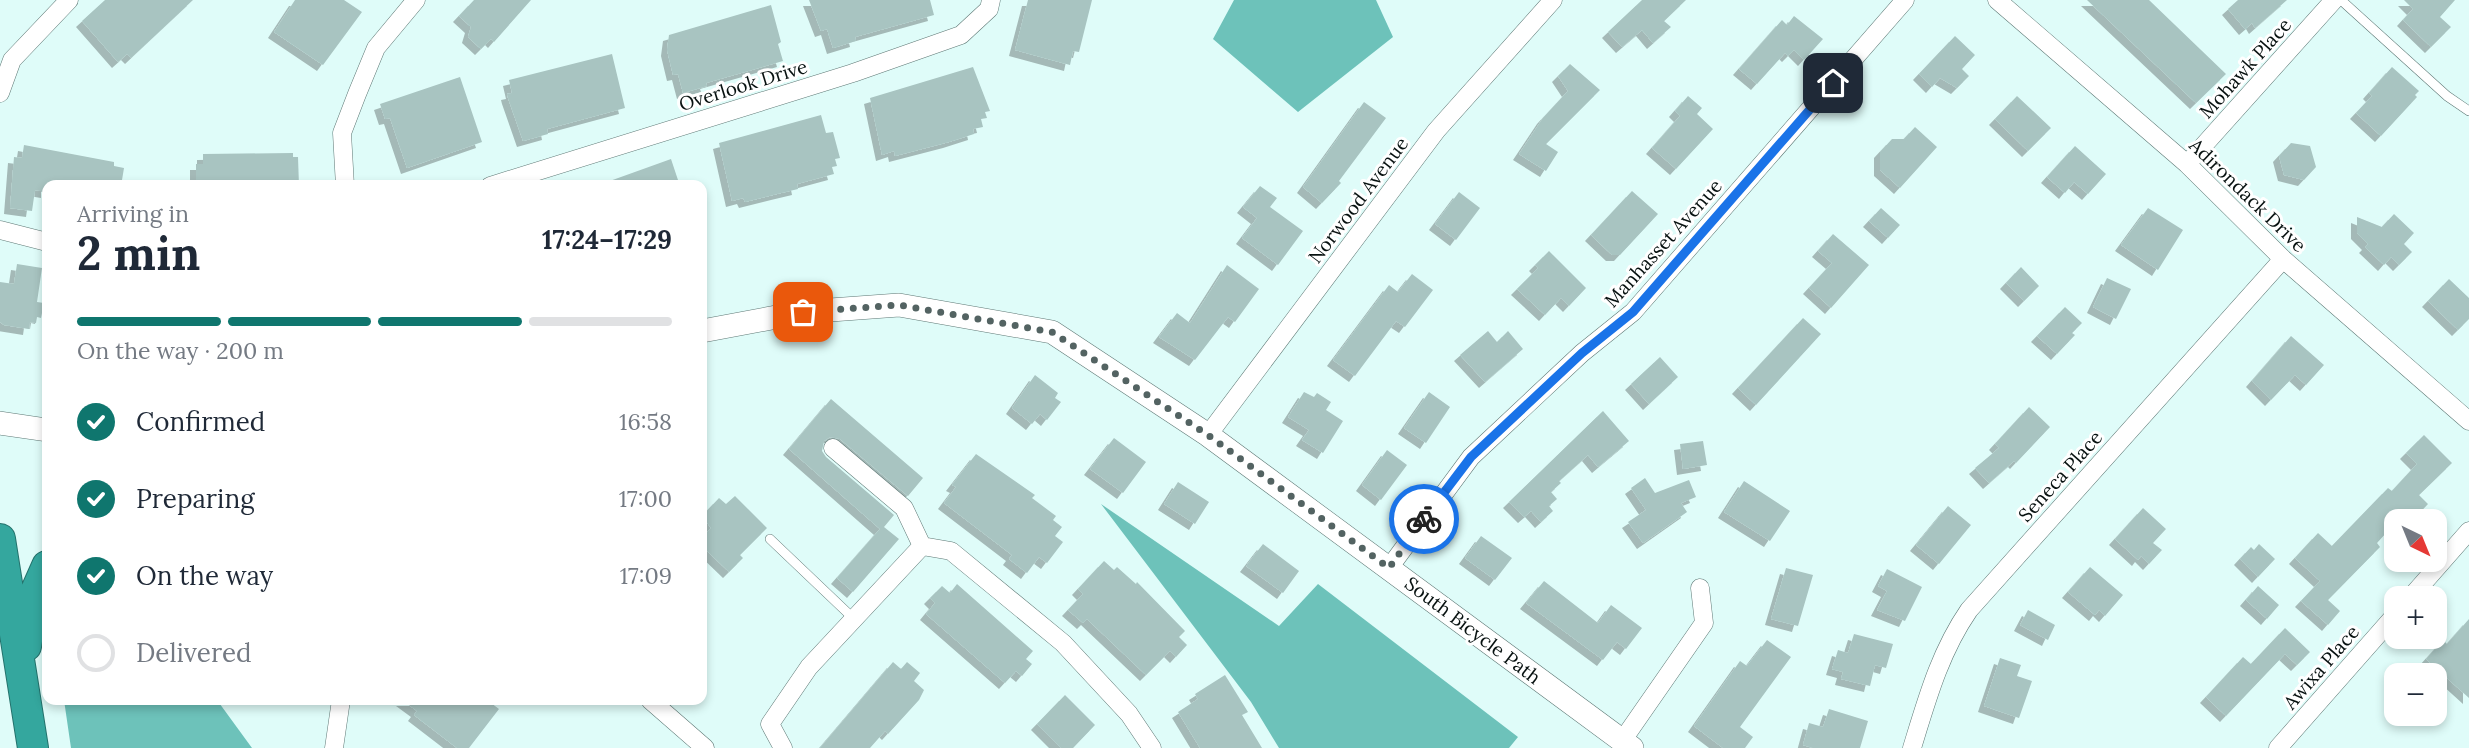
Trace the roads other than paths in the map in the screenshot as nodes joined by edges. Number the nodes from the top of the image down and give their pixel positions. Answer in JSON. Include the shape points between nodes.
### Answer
{"nodes":[{"id":1,"x":69,"y":0,"type":"edge"},
{"id":2,"x":416,"y":0,"type":"edge"},
{"id":3,"x":991,"y":0,"type":"edge"},
{"id":4,"x":1553,"y":0,"type":"edge"},
{"id":5,"x":1905,"y":0,"type":"edge"},
{"id":6,"x":1997,"y":0,"type":"edge"},
{"id":7,"x":2334,"y":0,"type":"edge"},
{"id":8,"x":2341,"y":0,"type":"edge"},
{"id":9,"x":0,"y":93,"type":"edge"},
{"id":10,"x":2469,"y":111,"type":"edge"},
{"id":11,"x":2187,"y":164,"type":"junction"},
{"id":12,"x":345,"y":180,"type":"edge"},
{"id":13,"x":509,"y":180,"type":"edge"},
{"id":14,"x":0,"y":230,"type":"edge"},
{"id":15,"x":42,"y":241,"type":"edge"},
{"id":16,"x":2283,"y":259,"type":"junction"},
{"id":17,"x":707,"y":330,"type":"edge"},
{"id":18,"x":2469,"y":422,"type":"edge"},
{"id":19,"x":0,"y":423,"type":"edge"},
{"id":20,"x":42,"y":429,"type":"edge"},
{"id":21,"x":1208,"y":435,"type":"junction"},
{"id":22,"x":832,"y":448,"type":"dead end"},
{"id":23,"x":2469,"y":531,"type":"edge"},
{"id":24,"x":0,"y":539,"type":"edge"},
{"id":25,"x":770,"y":539,"type":"dead end"},
{"id":26,"x":922,"y":545,"type":"junction"},
{"id":27,"x":1389,"y":568,"type":"junction"},
{"id":28,"x":42,"y":577,"type":"edge"},
{"id":29,"x":2421,"y":586,"type":"edge"},
{"id":30,"x":1700,"y":588,"type":"dead end"},
{"id":31,"x":853,"y":618,"type":"junction"},
{"id":32,"x":2384,"y":628,"type":"edge"},
{"id":33,"x":23,"y":681,"type":"junction"},
{"id":34,"x":340,"y":705,"type":"edge"},
{"id":35,"x":656,"y":705,"type":"edge"},
{"id":36,"x":1627,"y":744,"type":"edge"},
{"id":37,"x":33,"y":748,"type":"edge"},
{"id":38,"x":334,"y":748,"type":"edge"},
{"id":39,"x":705,"y":748,"type":"edge"},
{"id":40,"x":783,"y":748,"type":"edge"},
{"id":41,"x":1152,"y":748,"type":"edge"},
{"id":42,"x":1912,"y":748,"type":"edge"},
{"id":43,"x":2278,"y":748,"type":"edge"}],
"edges":[{"from":1,"to":9,"type":"street","via":[[12,60]]},
{"from":2,"to":12,"type":"street","via":[[376,48],[353,104],[342,133]]},
{"from":3,"to":13,"type":"street","name":"Overlook Drive","via":[[989,9],[961,35]]},
{"from":4,"to":21,"type":"street","name":"Norwood Avenue","via":[[1436,131]]},
{"from":5,"to":27,"type":"street","name":"Manhasset Avenue","via":[[1633,312],[1471,457]]},
{"from":6,"to":11,"type":"street","name":"Adirondack Drive"},
{"from":7,"to":11,"type":"street","name":"Mohawk Place"},
{"from":8,"to":10,"type":"lane"},
{"from":11,"to":16,"type":"street","name":"Adirondack Drive"},
{"from":14,"to":15,"type":"street"},
{"from":16,"to":18,"type":"street","name":"Adirondack Drive"},
{"from":16,"to":42,"type":"street","name":"Seneca Place","via":[[1969,610],[1933,681]]},
{"from":17,"to":21,"type":"street","name":"South Bicycle Path","via":[[803,312],[899,305],[1052,332]]},
{"from":19,"to":20,"type":"street"},
{"from":21,"to":27,"type":"street","name":"South Bicycle Path"},
{"from":22,"to":26,"type":"street","via":[[904,508]]},
{"from":23,"to":29,"type":"street"},
{"from":24,"to":33,"type":"highway"},
{"from":25,"to":31,"type":"lane"},
{"from":26,"to":31,"type":"street"},
{"from":26,"to":41,"type":"street","via":[[951,551],[1063,643],[1129,714]]},
{"from":27,"to":36,"type":"street","name":"South Bicycle Path"},
{"from":28,"to":33,"type":"highway","via":[[30,617]]},
{"from":30,"to":36,"type":"street","via":[[1704,623]]},
{"from":31,"to":40,"type":"street","via":[[809,667],[770,724]]},
{"from":32,"to":43,"type":"street","name":"Awixa Place"},
{"from":33,"to":37,"type":"highway"},
{"from":34,"to":38,"type":"street"},
{"from":35,"to":39,"type":"street"}]}
